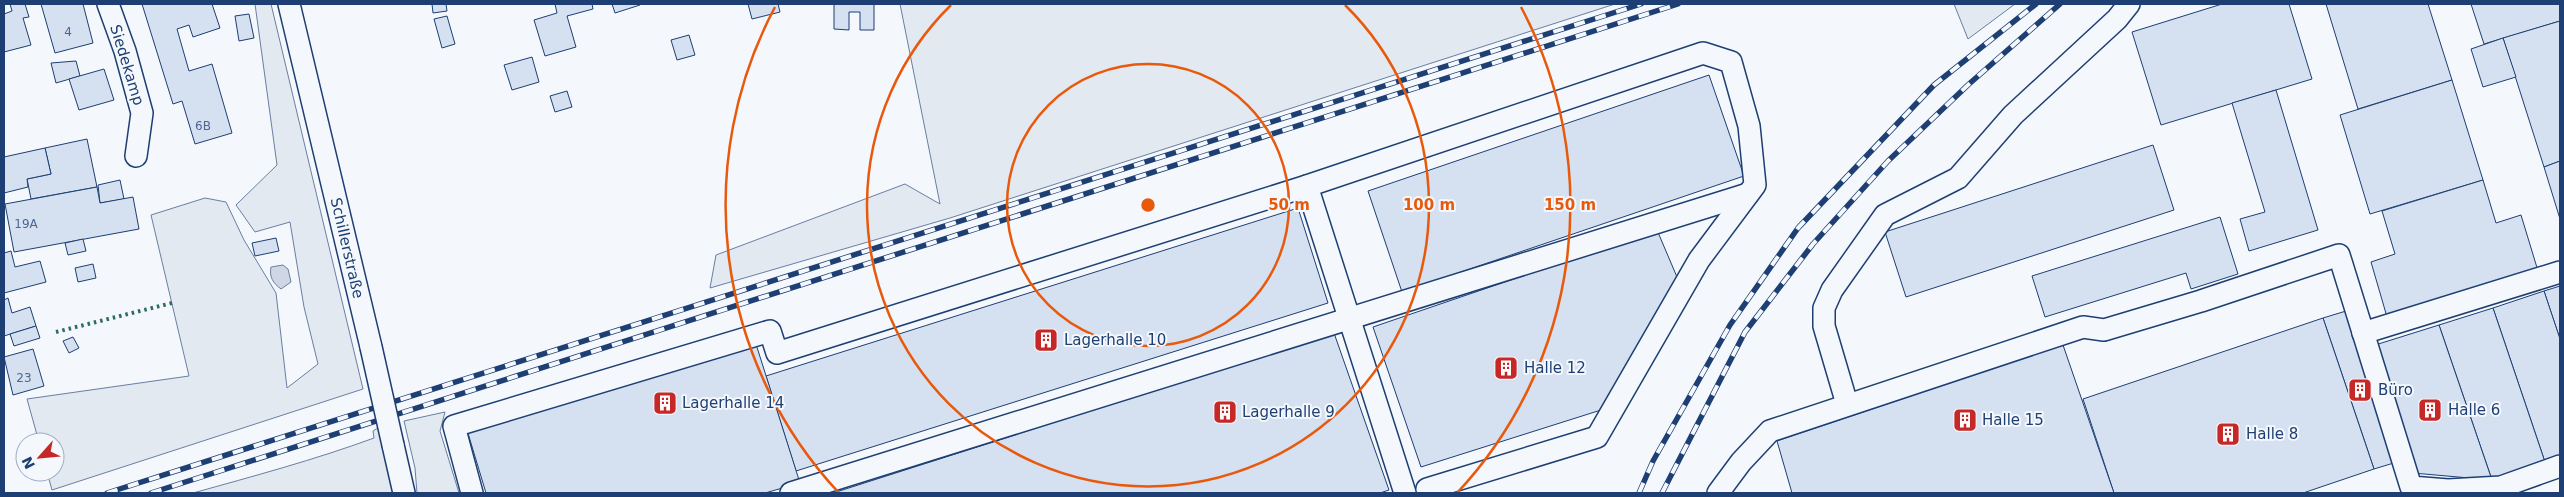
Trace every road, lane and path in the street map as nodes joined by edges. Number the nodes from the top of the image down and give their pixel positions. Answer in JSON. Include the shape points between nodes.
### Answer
{"nodes":[{"id":1,"x":108,"y":4,"type":"edge"},
{"id":2,"x":289,"y":4,"type":"edge"},
{"id":3,"x":2129,"y":4,"type":"edge"},
{"id":4,"x":136,"y":156,"type":"dead end"},
{"id":5,"x":1307,"y":186,"type":"junction"},
{"id":6,"x":1748,"y":194,"type":"junction"},
{"id":7,"x":2560,"y":272,"type":"edge"},
{"id":8,"x":1349,"y":319,"type":"junction"},
{"id":9,"x":2363,"y":333,"type":"junction"},
{"id":10,"x":1847,"y":404,"type":"junction"},
{"id":11,"x":2560,"y":466,"type":"edge"},
{"id":12,"x":1423,"y":492,"type":"edge"},
{"id":13,"x":404,"y":493,"type":"edge"},
{"id":14,"x":472,"y":493,"type":"edge"},
{"id":15,"x":791,"y":493,"type":"edge"},
{"id":16,"x":1404,"y":493,"type":"edge"},
{"id":17,"x":1718,"y":493,"type":"edge"}],
"edges":[{"from":1,"to":4,"type":"street","name":"Siedekamp","via":[[142,113]]},
{"from":2,"to":13,"type":"street","name":"Schillerstraße","bridge":true},
{"from":3,"to":10,"type":"street","via":[[2013,115],[1958,178],[1885,215],[1879,222],[1832,290],[1824,308],[1824,326]]},
{"from":5,"to":6,"type":"street","via":[[1703,53],[1731,62],[1749,126],[1755,185]]},
{"from":5,"to":8,"type":"street"},
{"from":5,"to":14,"type":"street","via":[[777,353],[770,331],[454,426]]},
{"from":6,"to":8,"type":"street"},
{"from":6,"to":12,"type":"street","via":[[1699,260],[1597,437]]},
{"from":7,"to":9,"type":"street"},
{"from":8,"to":15,"type":"street"},
{"from":8,"to":16,"type":"street"},
{"from":9,"to":10,"type":"street","via":[[2339,255],[2104,330],[2084,327]]},
{"from":9,"to":11,"type":"street","via":[[2412,488],[2502,487]]},
{"from":10,"to":17,"type":"street","via":[[1770,431]]}]}
